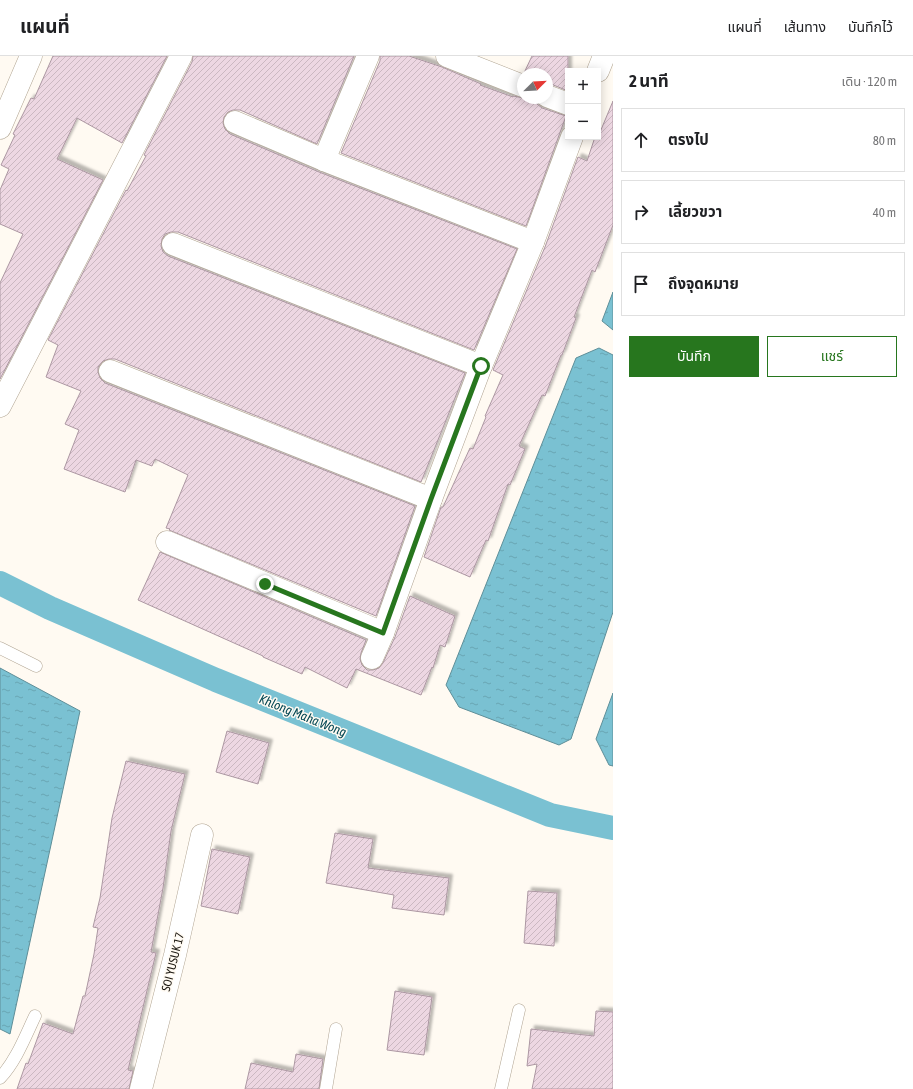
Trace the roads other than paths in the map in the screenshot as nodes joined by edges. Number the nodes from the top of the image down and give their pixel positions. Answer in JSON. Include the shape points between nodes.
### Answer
{"nodes":[{"id":1,"x":31,"y":56,"type":"edge"},
{"id":2,"x":181,"y":56,"type":"edge"},
{"id":3,"x":368,"y":56,"type":"edge"},
{"id":4,"x":447,"y":56,"type":"edge"},
{"id":5,"x":604,"y":56,"type":"edge"},
{"id":6,"x":599,"y":68,"type":"edge"},
{"id":7,"x":517,"y":84,"type":"edge"},
{"id":8,"x":553,"y":98,"type":"edge"},
{"id":9,"x":565,"y":103,"type":"edge"},
{"id":10,"x":235,"y":122,"type":"dead end"},
{"id":11,"x":0,"y":128,"type":"edge"},
{"id":12,"x":571,"y":140,"type":"edge"},
{"id":13,"x":324,"y":160,"type":"junction"},
{"id":14,"x":533,"y":242,"type":"junction"},
{"id":15,"x":172,"y":244,"type":"dead end"},
{"id":16,"x":481,"y":366,"type":"junction"},
{"id":17,"x":110,"y":371,"type":"dead end"},
{"id":18,"x":0,"y":406,"type":"edge"},
{"id":19,"x":431,"y":499,"type":"junction"},
{"id":20,"x":167,"y":542,"type":"dead end"},
{"id":21,"x":383,"y":633,"type":"junction"},
{"id":22,"x":0,"y":648,"type":"edge"},
{"id":23,"x":372,"y":658,"type":"dead end"},
{"id":24,"x":36,"y":666,"type":"dead end"},
{"id":25,"x":202,"y":835,"type":"dead end"},
{"id":26,"x":519,"y":1010,"type":"dead end"},
{"id":27,"x":35,"y":1016,"type":"dead end"},
{"id":28,"x":336,"y":1029,"type":"dead end"},
{"id":29,"x":0,"y":1078,"type":"edge"},
{"id":30,"x":141,"y":1089,"type":"edge"},
{"id":31,"x":326,"y":1089,"type":"edge"},
{"id":32,"x":501,"y":1089,"type":"edge"}],
"edges":[{"from":1,"to":11,"type":"street"},
{"from":2,"to":18,"type":"street"},
{"from":3,"to":13,"type":"street"},
{"from":4,"to":7,"type":"street"},
{"from":5,"to":6,"type":"street"},
{"from":8,"to":9,"type":"street"},
{"from":10,"to":13,"type":"street"},
{"from":12,"to":14,"type":"street"},
{"from":13,"to":14,"type":"street"},
{"from":14,"to":16,"type":"street"},
{"from":15,"to":16,"type":"street"},
{"from":16,"to":19,"type":"street"},
{"from":17,"to":19,"type":"street"},
{"from":19,"to":21,"type":"street"},
{"from":20,"to":21,"type":"street"},
{"from":21,"to":23,"type":"street"},
{"from":22,"to":24,"type":"lane"},
{"from":25,"to":30,"type":"street","name":"SOI YUSUK 17"},
{"from":26,"to":32,"type":"lane"},
{"from":27,"to":29,"type":"lane","via":[[7,1071]]},
{"from":28,"to":31,"type":"lane"}]}
